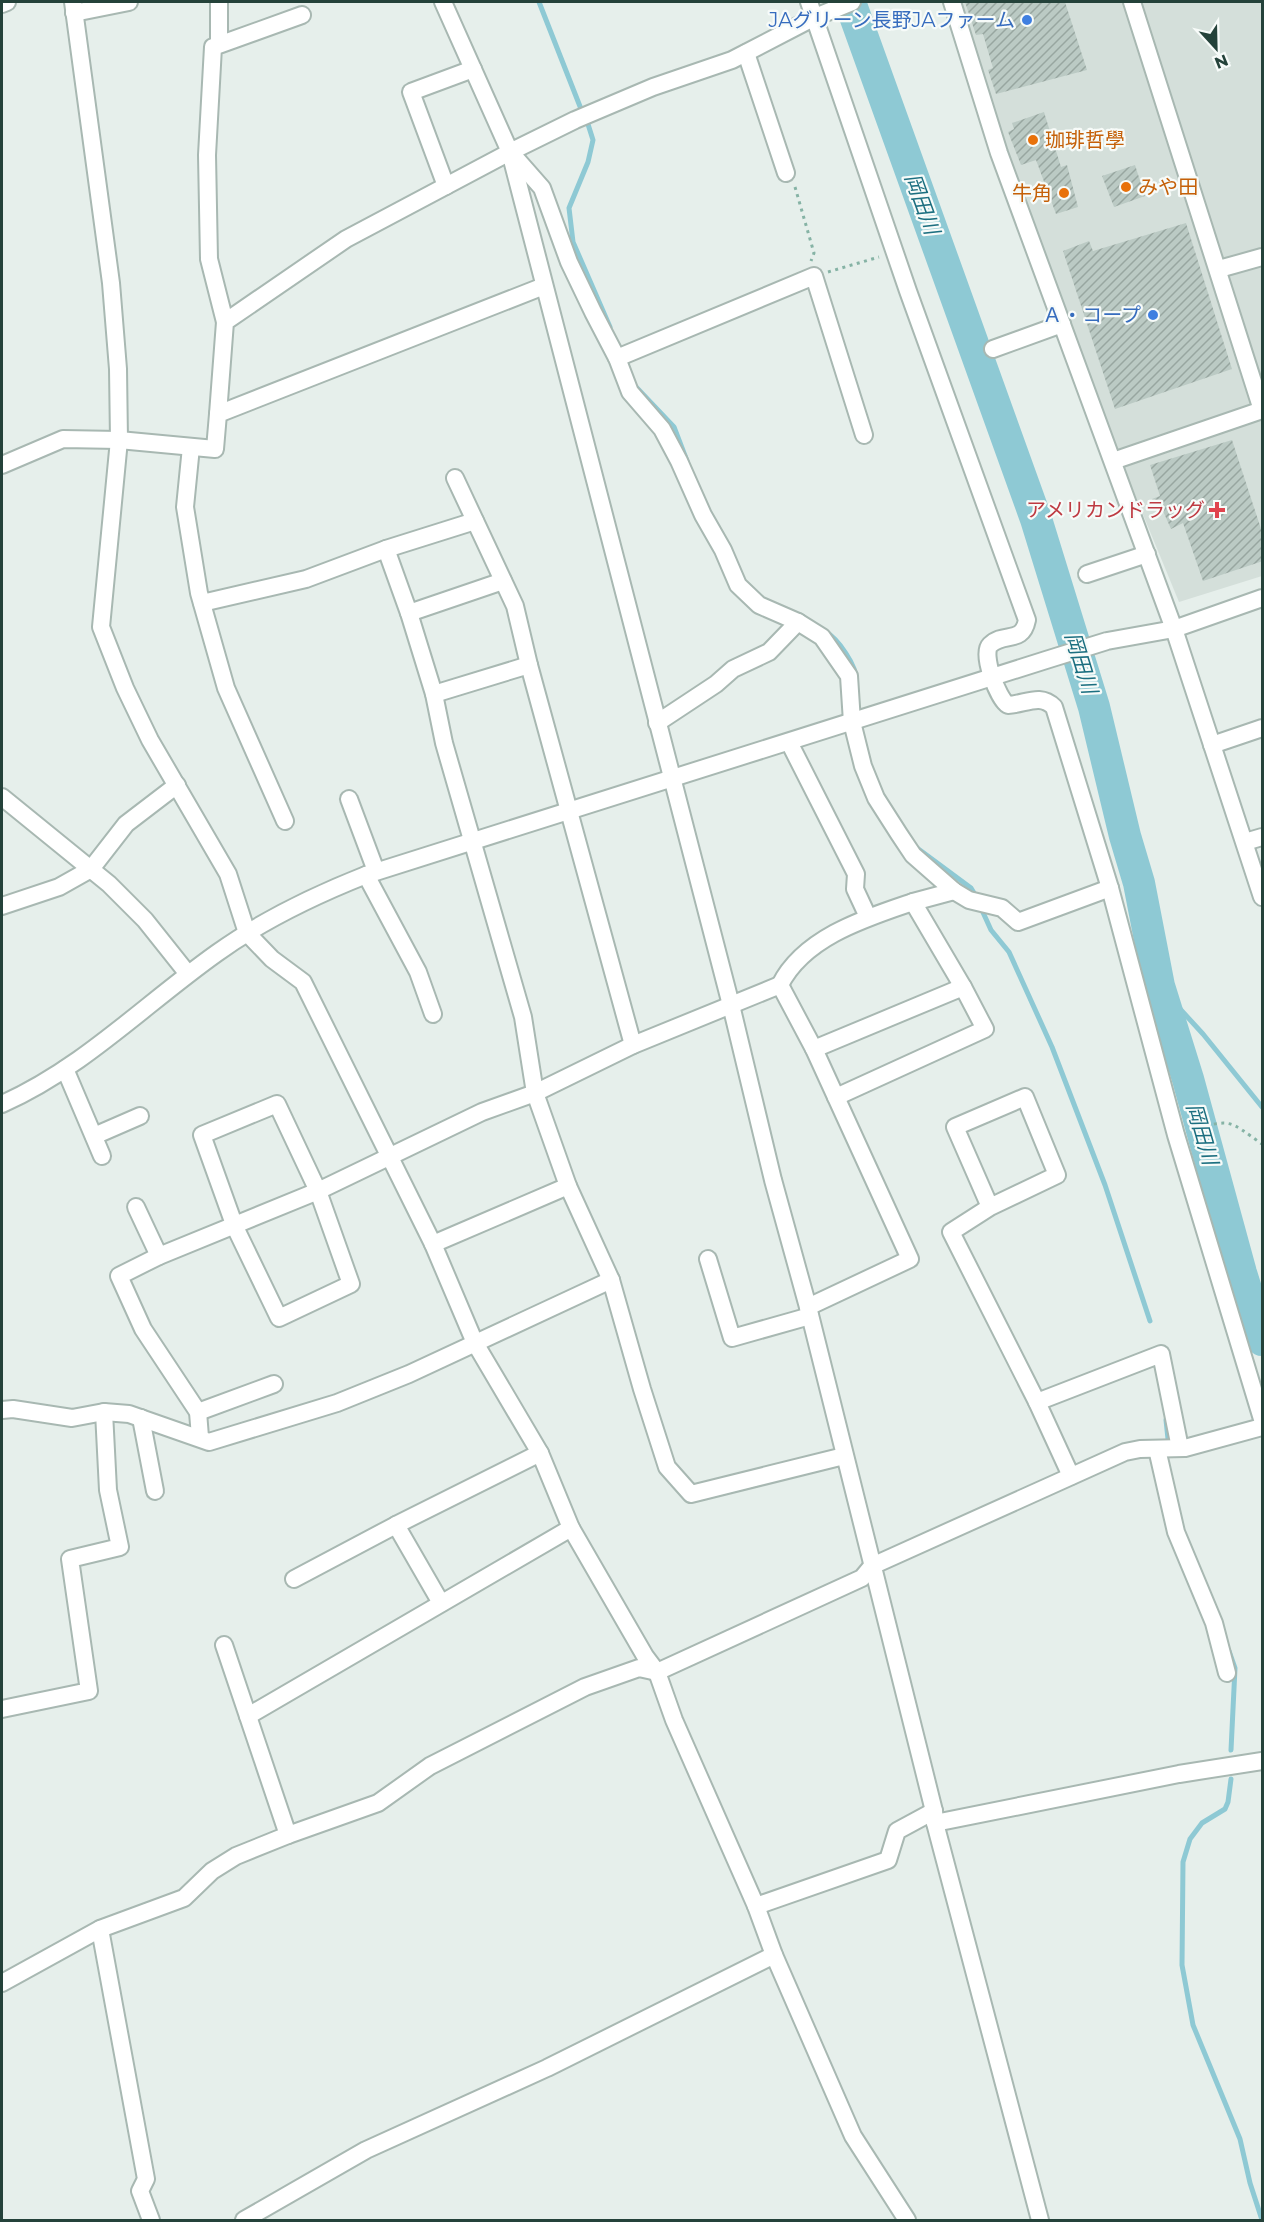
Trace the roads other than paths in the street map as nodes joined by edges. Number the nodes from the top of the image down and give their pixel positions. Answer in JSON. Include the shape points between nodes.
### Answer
{"nodes":[{"id":1,"x":7,"y":2,"type":"edge"},
{"id":2,"x":129,"y":2,"type":"edge"},
{"id":3,"x":219,"y":2,"type":"edge"},
{"id":4,"x":443,"y":2,"type":"edge"},
{"id":5,"x":808,"y":2,"type":"edge"},
{"id":6,"x":852,"y":2,"type":"edge"},
{"id":7,"x":952,"y":2,"type":"edge"},
{"id":8,"x":1132,"y":2,"type":"edge"},
{"id":9,"x":2,"y":4,"type":"edge"},
{"id":10,"x":74,"y":7,"type":"edge"},
{"id":11,"x":302,"y":15,"type":"dead end"},
{"id":12,"x":816,"y":17,"type":"junction"},
{"id":13,"x":219,"y":44,"type":"junction"},
{"id":14,"x":746,"y":53,"type":"junction"},
{"id":15,"x":473,"y":69,"type":"junction"},
{"id":16,"x":510,"y":152,"type":"junction"},
{"id":17,"x":786,"y":173,"type":"road end"},
{"id":18,"x":446,"y":186,"type":"junction"},
{"id":19,"x":1263,"y":257,"type":"edge"},
{"id":20,"x":1219,"y":269,"type":"junction"},
{"id":21,"x":544,"y":286,"type":"junction"},
{"id":22,"x":225,"y":322,"type":"junction"},
{"id":23,"x":1062,"y":324,"type":"junction"},
{"id":24,"x":993,"y":349,"type":"dead end"},
{"id":25,"x":618,"y":358,"type":"junction"},
{"id":26,"x":1263,"y":410,"type":"edge"},
{"id":27,"x":218,"y":414,"type":"junction"},
{"id":28,"x":864,"y":435,"type":"dead end"},
{"id":29,"x":119,"y":440,"type":"junction"},
{"id":30,"x":191,"y":447,"type":"junction"},
{"id":31,"x":1113,"y":461,"type":"junction"},
{"id":32,"x":2,"y":465,"type":"edge"},
{"id":33,"x":455,"y":478,"type":"dead end"},
{"id":34,"x":475,"y":521,"type":"junction"},
{"id":35,"x":386,"y":549,"type":"junction"},
{"id":36,"x":1147,"y":554,"type":"junction"},
{"id":37,"x":1087,"y":574,"type":"dead end"},
{"id":38,"x":503,"y":581,"type":"junction"},
{"id":39,"x":1263,"y":598,"type":"edge"},
{"id":40,"x":202,"y":603,"type":"junction"},
{"id":41,"x":409,"y":613,"type":"junction"},
{"id":42,"x":798,"y":622,"type":"junction"},
{"id":43,"x":1174,"y":629,"type":"junction"},
{"id":44,"x":529,"y":665,"type":"junction"},
{"id":45,"x":993,"y":677,"type":"junction"},
{"id":46,"x":434,"y":694,"type":"junction"},
{"id":47,"x":852,"y":722,"type":"junction"},
{"id":48,"x":657,"y":723,"type":"junction"},
{"id":49,"x":1263,"y":728,"type":"edge"},
{"id":50,"x":789,"y":742,"type":"junction"},
{"id":51,"x":1212,"y":745,"type":"junction"},
{"id":52,"x":671,"y":779,"type":"junction"},
{"id":53,"x":177,"y":785,"type":"junction"},
{"id":54,"x":2,"y":797,"type":"edge"},
{"id":55,"x":349,"y":799,"type":"dead end"},
{"id":56,"x":570,"y":811,"type":"junction"},
{"id":57,"x":285,"y":821,"type":"dead end"},
{"id":58,"x":1263,"y":837,"type":"edge"},
{"id":59,"x":473,"y":840,"type":"junction"},
{"id":60,"x":1245,"y":842,"type":"junction"},
{"id":61,"x":91,"y":869,"type":"junction"},
{"id":62,"x":371,"y":873,"type":"junction"},
{"id":63,"x":1110,"y":888,"type":"junction"},
{"id":64,"x":954,"y":891,"type":"junction"},
{"id":65,"x":1263,"y":897,"type":"edge"},
{"id":66,"x":913,"y":902,"type":"junction"},
{"id":67,"x":2,"y":906,"type":"edge"},
{"id":68,"x":868,"y":917,"type":"junction"},
{"id":69,"x":247,"y":933,"type":"junction"},
{"id":70,"x":188,"y":974,"type":"junction"},
{"id":71,"x":780,"y":985,"type":"junction"},
{"id":72,"x":963,"y":987,"type":"junction"},
{"id":73,"x":731,"y":1005,"type":"junction"},
{"id":74,"x":433,"y":1014,"type":"dead end"},
{"id":75,"x":633,"y":1045,"type":"junction"},
{"id":76,"x":814,"y":1049,"type":"junction"},
{"id":77,"x":65,"y":1069,"type":"junction"},
{"id":78,"x":535,"y":1093,"type":"junction"},
{"id":79,"x":836,"y":1097,"type":"junction"},
{"id":80,"x":2,"y":1104,"type":"edge"},
{"id":81,"x":140,"y":1116,"type":"dead end"},
{"id":82,"x":94,"y":1136,"type":"junction"},
{"id":83,"x":102,"y":1156,"type":"dead end"},
{"id":84,"x":391,"y":1156,"type":"junction"},
{"id":85,"x":568,"y":1185,"type":"junction"},
{"id":86,"x":318,"y":1191,"type":"junction"},
{"id":87,"x":136,"y":1207,"type":"dead end"},
{"id":88,"x":990,"y":1207,"type":"junction"},
{"id":89,"x":235,"y":1227,"type":"junction"},
{"id":90,"x":433,"y":1244,"type":"junction"},
{"id":91,"x":159,"y":1256,"type":"junction"},
{"id":92,"x":708,"y":1259,"type":"dead end"},
{"id":93,"x":611,"y":1280,"type":"junction"},
{"id":94,"x":809,"y":1311,"type":"junction"},
{"id":95,"x":475,"y":1343,"type":"junction"},
{"id":96,"x":274,"y":1384,"type":"dead end"},
{"id":97,"x":1037,"y":1402,"type":"junction"},
{"id":98,"x":2,"y":1410,"type":"edge"},
{"id":99,"x":104,"y":1412,"type":"junction"},
{"id":100,"x":198,"y":1412,"type":"junction"},
{"id":101,"x":141,"y":1418,"type":"junction"},
{"id":102,"x":1263,"y":1419,"type":"edge"},
{"id":103,"x":1263,"y":1427,"type":"edge"},
{"id":104,"x":200,"y":1437,"type":"junction"},
{"id":105,"x":1180,"y":1448,"type":"junction"},
{"id":106,"x":1156,"y":1449,"type":"junction"},
{"id":107,"x":540,"y":1453,"type":"junction"},
{"id":108,"x":844,"y":1456,"type":"junction"},
{"id":109,"x":1071,"y":1476,"type":"junction"},
{"id":110,"x":155,"y":1491,"type":"dead end"},
{"id":111,"x":396,"y":1525,"type":"junction"},
{"id":112,"x":572,"y":1528,"type":"junction"},
{"id":113,"x":872,"y":1566,"type":"junction"},
{"id":114,"x":294,"y":1579,"type":"dead end"},
{"id":115,"x":441,"y":1603,"type":"junction"},
{"id":116,"x":224,"y":1645,"type":"dead end"},
{"id":117,"x":657,"y":1672,"type":"junction"},
{"id":118,"x":1227,"y":1673,"type":"dead end"},
{"id":119,"x":2,"y":1708,"type":"edge"},
{"id":120,"x":248,"y":1716,"type":"junction"},
{"id":121,"x":1263,"y":1761,"type":"edge"},
{"id":122,"x":935,"y":1817,"type":"junction"},
{"id":123,"x":288,"y":1835,"type":"junction"},
{"id":124,"x":756,"y":1906,"type":"junction"},
{"id":125,"x":100,"y":1929,"type":"junction"},
{"id":126,"x":774,"y":1955,"type":"junction"},
{"id":127,"x":2,"y":1983,"type":"edge"},
{"id":128,"x":151,"y":2220,"type":"edge"},
{"id":129,"x":244,"y":2220,"type":"edge"},
{"id":130,"x":907,"y":2220,"type":"edge"},
{"id":131,"x":1040,"y":2220,"type":"edge"}],
"edges":[{"from":1,"to":9,"type":"street"},
{"from":2,"to":10,"type":"street"},
{"from":3,"to":13,"type":"street"},
{"from":4,"to":15,"type":"street"},
{"from":5,"to":12,"type":"street"},
{"from":6,"to":12,"type":"street"},
{"from":7,"to":23,"type":"street","via":[[999,153]]},
{"from":8,"to":20,"type":"street"},
{"from":10,"to":29,"type":"street","via":[[111,283]]},
{"from":11,"to":13,"type":"street"},
{"from":12,"to":14,"type":"street"},
{"from":12,"to":45,"type":"street","via":[[895,252],[1027,620],[1021,634],[990,645],[987,652]]},
{"from":13,"to":22,"type":"street","via":[[213,47],[207,155],[209,259]]},
{"from":14,"to":16,"type":"street","via":[[643,91]]},
{"from":14,"to":17,"type":"street"},
{"from":15,"to":16,"type":"street"},
{"from":15,"to":18,"type":"street","via":[[411,92]]},
{"from":16,"to":18,"type":"street"},
{"from":16,"to":21,"type":"street"},
{"from":16,"to":25,"type":"street","via":[[542,188],[570,262]]},
{"from":18,"to":22,"type":"street","via":[[346,239]]},
{"from":19,"to":20,"type":"street"},
{"from":20,"to":26,"type":"street"},
{"from":21,"to":27,"type":"street"},
{"from":21,"to":48,"type":"street"},
{"from":22,"to":27,"type":"street"},
{"from":23,"to":24,"type":"street"},
{"from":23,"to":31,"type":"street"},
{"from":25,"to":28,"type":"street","via":[[814,276]]},
{"from":25,"to":42,"type":"street","via":[[630,392],[662,429],[679,461],[738,585],[759,605]]},
{"from":26,"to":31,"type":"street"},
{"from":27,"to":30,"type":"street","via":[[215,449]]},
{"from":29,"to":30,"type":"street"},
{"from":29,"to":32,"type":"street","via":[[63,439]]},
{"from":29,"to":53,"type":"street","via":[[101,627],[150,740]]},
{"from":30,"to":40,"type":"street","via":[[185,507]]},
{"from":31,"to":36,"type":"street"},
{"from":33,"to":34,"type":"street"},
{"from":34,"to":35,"type":"street"},
{"from":34,"to":38,"type":"street"},
{"from":35,"to":40,"type":"street","via":[[306,579]]},
{"from":35,"to":41,"type":"street"},
{"from":36,"to":37,"type":"street"},
{"from":36,"to":43,"type":"street"},
{"from":38,"to":41,"type":"street"},
{"from":38,"to":44,"type":"street","via":[[515,606]]},
{"from":39,"to":43,"type":"street"},
{"from":40,"to":57,"type":"street","via":[[226,688]]},
{"from":41,"to":46,"type":"street"},
{"from":42,"to":47,"type":"street","via":[[822,637],[849,676]]},
{"from":42,"to":48,"type":"street","via":[[769,652],[733,669]]},
{"from":43,"to":45,"type":"street","via":[[1107,641]]},
{"from":43,"to":51,"type":"street"},
{"from":44,"to":46,"type":"street"},
{"from":44,"to":56,"type":"street"},
{"from":45,"to":47,"type":"street"},
{"from":45,"to":63,"type":"street","via":[[999,696],[1008,705],[1039,698],[1054,707]]},
{"from":46,"to":59,"type":"street"},
{"from":47,"to":50,"type":"street"},
{"from":47,"to":64,"type":"street","via":[[876,798],[913,855]]},
{"from":48,"to":52,"type":"street"},
{"from":49,"to":51,"type":"street"},
{"from":50,"to":52,"type":"street"},
{"from":50,"to":68,"type":"street","via":[[856,874],[855,889]]},
{"from":51,"to":60,"type":"street"},
{"from":52,"to":56,"type":"street"},
{"from":52,"to":73,"type":"street"},
{"from":53,"to":61,"type":"street","via":[[126,824]]},
{"from":53,"to":69,"type":"street","via":[[228,874]]},
{"from":54,"to":61,"type":"street"},
{"from":55,"to":62,"type":"street"},
{"from":56,"to":59,"type":"street"},
{"from":56,"to":75,"type":"street"},
{"from":58,"to":60,"type":"street"},
{"from":59,"to":62,"type":"street"},
{"from":59,"to":78,"type":"street","via":[[523,1017]]},
{"from":60,"to":65,"type":"street"},
{"from":61,"to":67,"type":"street","via":[[59,887]]},
{"from":61,"to":70,"type":"street","via":[[146,920]]},
{"from":62,"to":69,"type":"street","via":[[291,908]]},
{"from":62,"to":74,"type":"street"},
{"from":63,"to":64,"type":"street","via":[[1018,922],[1002,908],[969,900]]},
{"from":63,"to":102,"type":"street","via":[[1176,1135]]},
{"from":64,"to":66,"type":"street"},
{"from":66,"to":68,"type":"street"},
{"from":66,"to":72,"type":"street"},
{"from":68,"to":71,"type":"street","via":[[827,938],[800,958]]},
{"from":69,"to":70,"type":"street"},
{"from":69,"to":84,"type":"street","via":[[272,959],[303,982]]},
{"from":70,"to":77,"type":"street","via":[[118,1032]]},
{"from":71,"to":73,"type":"street"},
{"from":71,"to":76,"type":"street"},
{"from":72,"to":76,"type":"street"},
{"from":72,"to":79,"type":"street","via":[[985,1029]]},
{"from":73,"to":75,"type":"street"},
{"from":73,"to":94,"type":"street"},
{"from":75,"to":78,"type":"street"},
{"from":76,"to":79,"type":"street"},
{"from":77,"to":80,"type":"street"},
{"from":77,"to":82,"type":"street"},
{"from":78,"to":84,"type":"street","via":[[482,1112]]},
{"from":78,"to":85,"type":"street"},
{"from":79,"to":94,"type":"street","via":[[910,1259]]},
{"from":81,"to":82,"type":"street"},
{"from":82,"to":83,"type":"street"},
{"from":84,"to":86,"type":"street"},
{"from":84,"to":90,"type":"street"},
{"from":85,"to":90,"type":"street"},
{"from":85,"to":93,"type":"street"},
{"from":86,"to":89,"type":"street"},
{"from":86,"to":89,"type":"street","via":[[277,1104],[202,1135]]},
{"from":86,"to":89,"type":"street","via":[[351,1284],[279,1318]]},
{"from":87,"to":91,"type":"street"},
{"from":88,"to":88,"type":"street","via":[[1057,1175],[1025,1097],[955,1127]]},
{"from":88,"to":97,"type":"street","via":[[951,1232]]},
{"from":89,"to":91,"type":"street"},
{"from":90,"to":95,"type":"street"},
{"from":91,"to":100,"type":"street","via":[[119,1276],[143,1329]]},
{"from":92,"to":94,"type":"street","via":[[732,1338]]},
{"from":93,"to":95,"type":"street"},
{"from":93,"to":108,"type":"street","via":[[667,1467],[692,1494]]},
{"from":94,"to":108,"type":"street"},
{"from":95,"to":104,"type":"street","via":[[337,1403],[209,1442]]},
{"from":95,"to":107,"type":"street"},
{"from":96,"to":100,"type":"street"},
{"from":97,"to":105,"type":"street","via":[[1161,1354]]},
{"from":97,"to":109,"type":"street"},
{"from":98,"to":99,"type":"street","via":[[72,1418]]},
{"from":99,"to":101,"type":"street"},
{"from":99,"to":119,"type":"street","via":[[108,1490],[120,1547],[69,1559],[89,1691]]},
{"from":100,"to":104,"type":"street"},
{"from":101,"to":104,"type":"street"},
{"from":101,"to":110,"type":"street"},
{"from":103,"to":105,"type":"street"},
{"from":105,"to":106,"type":"street"},
{"from":106,"to":109,"type":"street","via":[[1125,1452]]},
{"from":106,"to":118,"type":"street","via":[[1176,1532],[1214,1623]]},
{"from":107,"to":111,"type":"street"},
{"from":107,"to":112,"type":"street"},
{"from":108,"to":113,"type":"street"},
{"from":109,"to":113,"type":"street"},
{"from":111,"to":114,"type":"street"},
{"from":111,"to":115,"type":"street"},
{"from":112,"to":115,"type":"street"},
{"from":112,"to":117,"type":"street"},
{"from":113,"to":117,"type":"street","via":[[861,1578]]},
{"from":113,"to":122,"type":"street"},
{"from":115,"to":120,"type":"street"},
{"from":116,"to":120,"type":"street"},
{"from":117,"to":123,"type":"street","via":[[639,1668],[585,1687],[430,1766],[378,1803]]},
{"from":117,"to":124,"type":"street","via":[[674,1720]]},
{"from":120,"to":123,"type":"street"},
{"from":121,"to":122,"type":"street"},
{"from":122,"to":124,"type":"street","via":[[897,1831],[888,1860]]},
{"from":122,"to":131,"type":"street"},
{"from":123,"to":125,"type":"street","via":[[236,1856],[212,1871],[184,1898]]},
{"from":124,"to":126,"type":"street"},
{"from":125,"to":127,"type":"street"},
{"from":125,"to":128,"type":"street","via":[[146,2179],[140,2191]]},
{"from":126,"to":129,"type":"street","via":[[547,2068],[366,2150]]},
{"from":126,"to":130,"type":"street","via":[[853,2136]]}]}
